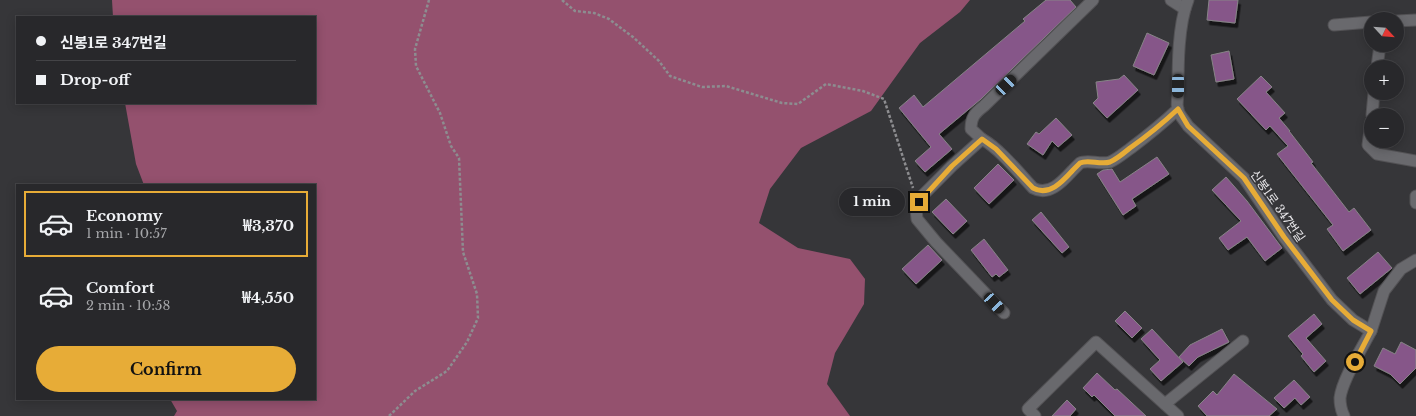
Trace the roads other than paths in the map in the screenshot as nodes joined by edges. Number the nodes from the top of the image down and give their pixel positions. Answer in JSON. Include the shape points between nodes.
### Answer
{"nodes":[{"id":1,"x":1093,"y":0,"type":"edge"},
{"id":2,"x":1171,"y":0,"type":"edge"},
{"id":3,"x":1186,"y":4,"type":"edge"},
{"id":4,"x":1416,"y":20,"type":"edge"},
{"id":5,"x":1404,"y":21,"type":"edge"},
{"id":6,"x":1364,"y":23,"type":"edge"},
{"id":7,"x":1334,"y":25,"type":"dead end"},
{"id":8,"x":1178,"y":109,"type":"junction"},
{"id":9,"x":982,"y":139,"type":"junction"},
{"id":10,"x":1371,"y":148,"type":"edge"},
{"id":11,"x":1416,"y":161,"type":"edge"},
{"id":12,"x":1416,"y":196,"type":"edge"},
{"id":13,"x":1416,"y":204,"type":"edge"},
{"id":14,"x":1416,"y":259,"type":"edge"},
{"id":15,"x":1004,"y":314,"type":"dead end"},
{"id":16,"x":1371,"y":331,"type":"junction"},
{"id":17,"x":1243,"y":341,"type":"dead end"},
{"id":18,"x":1165,"y":404,"type":"junction"},
{"id":19,"x":1035,"y":416,"type":"edge"},
{"id":20,"x":1178,"y":416,"type":"edge"},
{"id":21,"x":1344,"y":416,"type":"edge"}],
"edges":[{"from":1,"to":9,"type":"street","via":[[975,113],[971,120],[971,129]]},
{"from":2,"to":3,"type":"street"},
{"from":3,"to":8,"type":"street","via":[[1178,74]]},
{"from":4,"to":5,"type":"street"},
{"from":6,"to":7,"type":"street"},
{"from":8,"to":9,"type":"street","via":[[1152,133],[1119,156],[1109,162],[1080,163],[1063,181],[1044,191],[1033,188],[996,149]]},
{"from":8,"to":16,"type":"street","name":"신봉1로 347번길","via":[[1188,126],[1244,178],[1284,237],[1332,300],[1353,320]]},
{"from":9,"to":15,"type":"street","via":[[924,195],[916,209],[917,219]]},
{"from":10,"to":11,"type":"street","via":[[1377,154]]},
{"from":12,"to":13,"type":"street"},
{"from":14,"to":16,"type":"street","via":[[1400,269],[1384,291]]},
{"from":16,"to":21,"type":"street","via":[[1340,397],[1340,408]]},
{"from":17,"to":18,"type":"street"},
{"from":18,"to":19,"type":"street","via":[[1096,342],[1028,409]]},
{"from":18,"to":20,"type":"street"}]}
